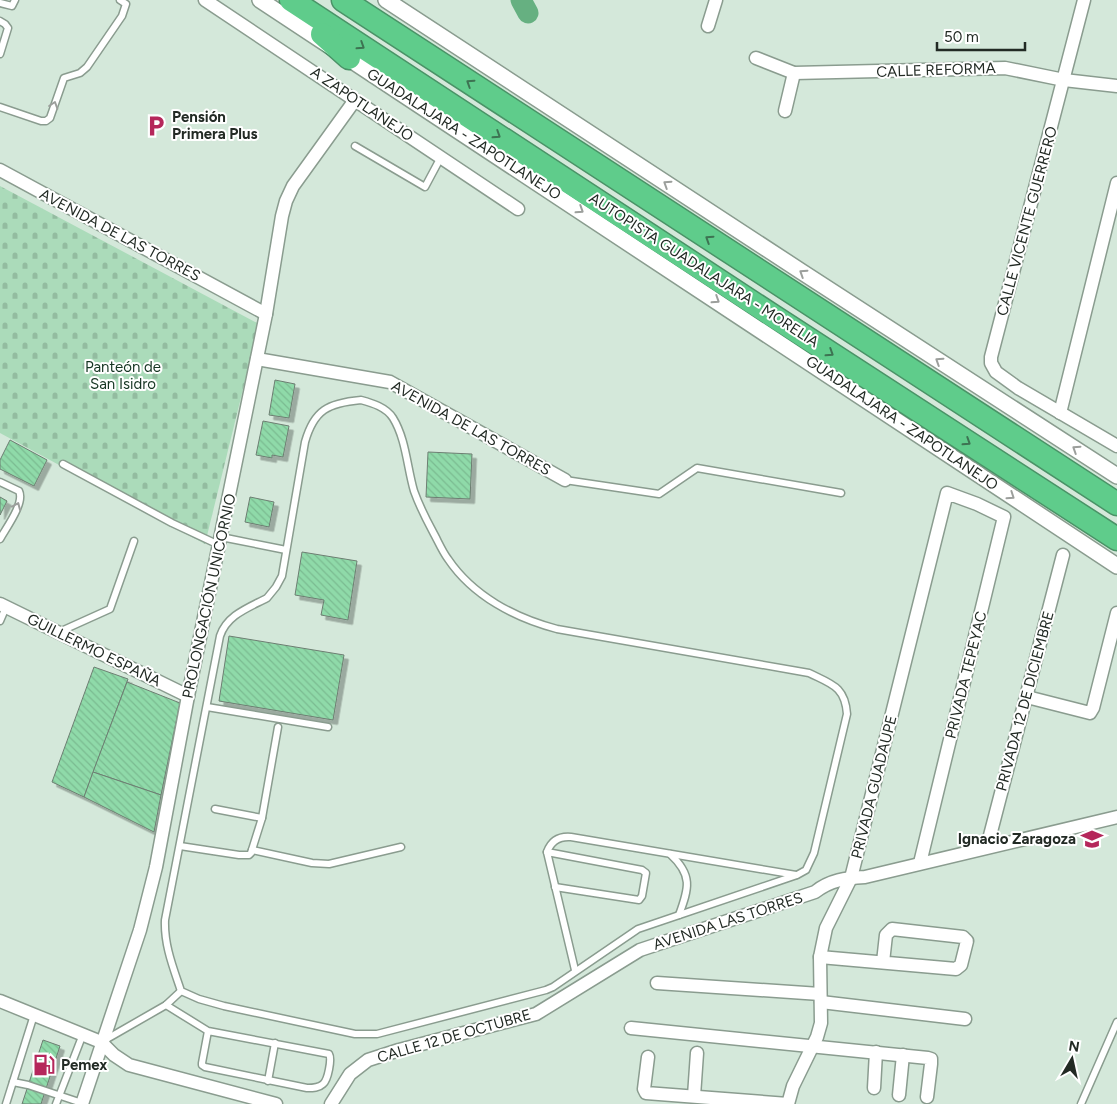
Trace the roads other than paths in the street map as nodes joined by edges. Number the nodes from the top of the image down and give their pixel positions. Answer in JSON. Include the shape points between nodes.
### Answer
{"nodes":[{"id":1,"x":16,"y":0,"type":"edge"},
{"id":2,"x":120,"y":0,"type":"edge"},
{"id":3,"x":205,"y":0,"type":"edge"},
{"id":4,"x":260,"y":0,"type":"edge"},
{"id":5,"x":284,"y":0,"type":"edge"},
{"id":6,"x":291,"y":0,"type":"edge"},
{"id":7,"x":343,"y":0,"type":"edge"},
{"id":8,"x":386,"y":0,"type":"edge"},
{"id":9,"x":716,"y":0,"type":"edge"},
{"id":10,"x":1084,"y":0,"type":"edge"},
{"id":11,"x":0,"y":4,"type":"edge"},
{"id":12,"x":0,"y":22,"type":"edge"},
{"id":13,"x":708,"y":26,"type":"dead end"},
{"id":14,"x":0,"y":54,"type":"edge"},
{"id":15,"x":349,"y":58,"type":"junction"},
{"id":16,"x":756,"y":58,"type":"dead end"},
{"id":17,"x":794,"y":72,"type":"junction"},
{"id":18,"x":1064,"y":80,"type":"junction"},
{"id":19,"x":1117,"y":86,"type":"edge"},
{"id":20,"x":356,"y":100,"type":"junction"},
{"id":21,"x":0,"y":107,"type":"edge"},
{"id":22,"x":785,"y":111,"type":"dead end"},
{"id":23,"x":355,"y":146,"type":"dead end"},
{"id":24,"x":441,"y":157,"type":"junction"},
{"id":25,"x":0,"y":170,"type":"edge"},
{"id":26,"x":1117,"y":183,"type":"edge"},
{"id":27,"x":518,"y":209,"type":"dead end"},
{"id":28,"x":266,"y":314,"type":"junction"},
{"id":29,"x":257,"y":359,"type":"junction"},
{"id":30,"x":1060,"y":413,"type":"junction"},
{"id":31,"x":1117,"y":446,"type":"edge"},
{"id":32,"x":63,"y":464,"type":"dead end"},
{"id":33,"x":1117,"y":476,"type":"edge"},
{"id":34,"x":565,"y":480,"type":"joint"},
{"id":35,"x":0,"y":482,"type":"edge"},
{"id":36,"x":841,"y":493,"type":"dead end"},
{"id":37,"x":977,"y":504,"type":"joint"},
{"id":38,"x":1117,"y":504,"type":"edge"},
{"id":39,"x":0,"y":539,"type":"edge"},
{"id":40,"x":1117,"y":539,"type":"edge"},
{"id":41,"x":134,"y":541,"type":"dead end"},
{"id":42,"x":220,"y":541,"type":"junction"},
{"id":43,"x":286,"y":550,"type":"junction"},
{"id":44,"x":1063,"y":556,"type":"dead end"},
{"id":45,"x":1117,"y":566,"type":"edge"},
{"id":46,"x":3,"y":606,"type":"edge"},
{"id":47,"x":1117,"y":613,"type":"edge"},
{"id":48,"x":0,"y":621,"type":"edge"},
{"id":49,"x":58,"y":632,"type":"junction"},
{"id":50,"x":188,"y":696,"type":"junction"},
{"id":51,"x":1027,"y":697,"type":"junction"},
{"id":52,"x":207,"y":707,"type":"junction"},
{"id":53,"x":328,"y":726,"type":"dead end"},
{"id":54,"x":278,"y":727,"type":"dead end"},
{"id":55,"x":215,"y":809,"type":"dead end"},
{"id":56,"x":1117,"y":817,"type":"edge"},
{"id":57,"x":262,"y":818,"type":"junction"},
{"id":58,"x":180,"y":846,"type":"junction"},
{"id":59,"x":401,"y":847,"type":"dead end"},
{"id":60,"x":987,"y":847,"type":"junction"},
{"id":61,"x":252,"y":850,"type":"junction"},
{"id":62,"x":547,"y":852,"type":"junction"},
{"id":63,"x":670,"y":853,"type":"junction"},
{"id":64,"x":920,"y":863,"type":"junction"},
{"id":65,"x":797,"y":875,"type":"junction"},
{"id":66,"x":849,"y":882,"type":"junction"},
{"id":67,"x":555,"y":887,"type":"junction"},
{"id":68,"x":679,"y":915,"type":"junction"},
{"id":69,"x":640,"y":950,"type":"joint"},
{"id":70,"x":820,"y":957,"type":"junction"},
{"id":71,"x":883,"y":962,"type":"junction"},
{"id":72,"x":575,"y":970,"type":"junction"},
{"id":73,"x":657,"y":982,"type":"dead end"},
{"id":74,"x":181,"y":990,"type":"junction"},
{"id":75,"x":821,"y":998,"type":"junction"},
{"id":76,"x":0,"y":1001,"type":"edge"},
{"id":77,"x":166,"y":1005,"type":"junction"},
{"id":78,"x":34,"y":1015,"type":"junction"},
{"id":79,"x":965,"y":1019,"type":"dead end"},
{"id":80,"x":1117,"y":1022,"type":"edge"},
{"id":81,"x":631,"y":1028,"type":"dead end"},
{"id":82,"x":208,"y":1031,"type":"junction"},
{"id":83,"x":83,"y":1034,"type":"junction"},
{"id":84,"x":101,"y":1042,"type":"junction"},
{"id":85,"x":275,"y":1042,"type":"junction"},
{"id":86,"x":811,"y":1047,"type":"junction"},
{"id":87,"x":876,"y":1052,"type":"junction"},
{"id":88,"x":697,"y":1053,"type":"dead end"},
{"id":89,"x":902,"y":1055,"type":"junction"},
{"id":90,"x":648,"y":1057,"type":"dead end"},
{"id":91,"x":268,"y":1080,"type":"junction"},
{"id":92,"x":13,"y":1082,"type":"junction"},
{"id":93,"x":874,"y":1088,"type":"dead end"},
{"id":94,"x":59,"y":1095,"type":"junction"},
{"id":95,"x":899,"y":1095,"type":"dead end"},
{"id":96,"x":694,"y":1096,"type":"junction"},
{"id":97,"x":927,"y":1097,"type":"dead end"},
{"id":98,"x":82,"y":1103,"type":"edge"},
{"id":99,"x":6,"y":1104,"type":"edge"},
{"id":100,"x":56,"y":1104,"type":"edge"},
{"id":101,"x":276,"y":1104,"type":"edge"},
{"id":102,"x":331,"y":1104,"type":"edge"},
{"id":103,"x":788,"y":1104,"type":"edge"},
{"id":104,"x":1081,"y":1104,"type":"edge"}],
"edges":[{"from":1,"to":11,"type":"lane","via":[[12,6]]},
{"from":21,"to":2,"type":"lane","one_way":true,"via":[[41,121],[50,118],[64,78],[84,71],[122,16],[126,4]]},
{"from":3,"to":20,"type":"street","name":"A ZAPOTLANEJO"},
{"from":4,"to":15,"type":"street","name":"GUADALAJARA - ZAPOTLANEJO"},
{"from":5,"to":15,"type":"highway"},
{"from":6,"to":40,"type":"highway","name":"AUTOPISTA GUADALAJARA - MORELIA","one_way":true},
{"from":38,"to":7,"type":"highway","name":"AUTOPISTA GUADALAJARA - MORELIA","one_way":true},
{"from":33,"to":8,"type":"street","one_way":true},
{"from":9,"to":13,"type":"street"},
{"from":10,"to":18,"type":"street","name":"CALLE VICENTE GUERRERO"},
{"from":12,"to":14,"type":"lane","via":[[8,28]]},
{"from":15,"to":45,"type":"street","name":"GUADALAJARA - ZAPOTLANEJO","one_way":true},
{"from":16,"to":17,"type":"street","name":"CALLE REFORMA"},
{"from":17,"to":18,"type":"street","name":"CALLE REFORMA","via":[[1005,68]]},
{"from":17,"to":22,"type":"street"},
{"from":18,"to":19,"type":"street","name":"CALLE REFORMA"},
{"from":18,"to":30,"type":"street","name":"CALLE VICENTE GUERRERO","via":[[991,357],[996,372]]},
{"from":20,"to":24,"type":"street","name":"A ZAPOTLANEJO"},
{"from":20,"to":28,"type":"street","name":"PROLONGACIÓN UNICORNIO","via":[[293,186],[286,201]]},
{"from":23,"to":24,"type":"lane","via":[[425,187]]},
{"from":24,"to":27,"type":"street","name":"A ZAPOTLANEJO"},
{"from":25,"to":28,"type":"street","name":"AVENIDA DE LAS TORRES"},
{"from":26,"to":30,"type":"street"},
{"from":28,"to":29,"type":"street","name":"PROLONGACIÓN UNICORNIO"},
{"from":29,"to":34,"type":"street","name":"AVENIDA DE LAS TORRES","via":[[390,382]]},
{"from":29,"to":42,"type":"street","name":"PROLONGACIÓN UNICORNIO"},
{"from":30,"to":31,"type":"street"},
{"from":32,"to":42,"type":"lane","via":[[172,523]]},
{"from":34,"to":36,"type":"lane","via":[[659,494],[696,468]]},
{"from":39,"to":35,"type":"lane","one_way":true,"via":[[21,497],[19,491]]},
{"from":37,"to":64,"type":"street","name":"PRIVADA TEPEYAC","via":[[1004,517]]},
{"from":37,"to":66,"type":"street","name":"PRIVADA GUADAUPE","via":[[947,493]]},
{"from":41,"to":49,"type":"lane","via":[[110,609]]},
{"from":42,"to":43,"type":"lane"},
{"from":42,"to":50,"type":"street","name":"PROLONGACIÓN UNICORNIO"},
{"from":43,"to":52,"type":"lane","via":[[282,576],[272,594],[234,615],[223,627]]},
{"from":43,"to":65,"type":"lane","via":[[310,425],[330,406],[361,400],[376,404],[392,416],[400,432],[417,500],[448,559],[463,577],[509,612],[557,629],[809,673],[835,686],[842,692],[847,714],[814,853],[806,870]]},
{"from":44,"to":51,"type":"street","name":"PRIVADA 12 DE DICIEMBRE"},
{"from":46,"to":48,"type":"lane"},
{"from":46,"to":49,"type":"street","name":"GUILLERMO ESPAÑA"},
{"from":47,"to":51,"type":"street","via":[[1090,713]]},
{"from":49,"to":50,"type":"street","name":"GUILLERMO ESPAÑA"},
{"from":50,"to":84,"type":"street","name":"PROLONGACIÓN UNICORNIO","via":[[147,907]]},
{"from":51,"to":60,"type":"street","name":"PRIVADA 12 DE DICIEMBRE"},
{"from":52,"to":53,"type":"lane"},
{"from":52,"to":58,"type":"lane"},
{"from":54,"to":57,"type":"lane"},
{"from":55,"to":57,"type":"lane"},
{"from":56,"to":60,"type":"street","name":"AVENIDA LAS TORRES"},
{"from":57,"to":61,"type":"lane"},
{"from":58,"to":61,"type":"lane","via":[[239,856],[249,855]]},
{"from":58,"to":74,"type":"lane","via":[[164,935]]},
{"from":59,"to":61,"type":"lane","via":[[329,864]]},
{"from":60,"to":64,"type":"street","name":"AVENIDA LAS TORRES"},
{"from":62,"to":63,"type":"lane","via":[[552,842],[565,836]]},
{"from":62,"to":67,"type":"lane"},
{"from":62,"to":67,"type":"lane","via":[[646,873],[639,900]]},
{"from":63,"to":65,"type":"lane"},
{"from":63,"to":68,"type":"lane","via":[[686,874],[687,889]]},
{"from":64,"to":66,"type":"street","name":"AVENIDA LAS TORRES"},
{"from":65,"to":68,"type":"lane"},
{"from":66,"to":69,"type":"street","name":"AVENIDA LAS TORRES","via":[[829,893],[815,892]]},
{"from":66,"to":70,"type":"street","name":"PRIVADA GUADAUPE","via":[[826,928]]},
{"from":67,"to":72,"type":"lane"},
{"from":68,"to":72,"type":"lane","via":[[638,928]]},
{"from":69,"to":102,"type":"street","name":"CALLE 12 DE OCTUBRE","via":[[536,1014],[368,1060],[350,1074]]},
{"from":70,"to":71,"type":"street"},
{"from":70,"to":75,"type":"street","name":"PRIVADA GUADAUPE"},
{"from":71,"to":71,"type":"street","via":[[886,935],[892,929],[960,937],[967,941],[961,965],[956,969]]},
{"from":72,"to":74,"type":"lane","via":[[546,990],[370,1035],[224,1006],[199,1000]]},
{"from":73,"to":75,"type":"street"},
{"from":74,"to":77,"type":"lane"},
{"from":75,"to":79,"type":"street"},
{"from":75,"to":86,"type":"street","name":"PRIVADA GUADAUPE","via":[[821,1023]]},
{"from":76,"to":78,"type":"street"},
{"from":77,"to":82,"type":"lane"},
{"from":77,"to":84,"type":"lane"},
{"from":78,"to":83,"type":"street"},
{"from":78,"to":92,"type":"lane"},
{"from":80,"to":104,"type":"lane"},
{"from":81,"to":86,"type":"street"},
{"from":82,"to":85,"type":"lane"},
{"from":82,"to":91,"type":"lane","via":[[202,1065]]},
{"from":83,"to":84,"type":"street"},
{"from":83,"to":94,"type":"lane"},
{"from":84,"to":98,"type":"street","name":"PROLONGACIÓN UNICORNIO"},
{"from":84,"to":101,"type":"street","via":[[129,1065]]},
{"from":85,"to":91,"type":"lane"},
{"from":85,"to":91,"type":"lane","via":[[327,1053],[331,1058],[325,1082],[318,1087],[307,1088]]},
{"from":86,"to":87,"type":"street"},
{"from":86,"to":103,"type":"street","name":"PRIVADA GUADAUPE","via":[[792,1086]]},
{"from":87,"to":89,"type":"street"},
{"from":87,"to":93,"type":"street"},
{"from":88,"to":96,"type":"street"},
{"from":89,"to":95,"type":"street"},
{"from":89,"to":97,"type":"street","via":[[931,1059]]},
{"from":90,"to":96,"type":"street","via":[[644,1091]]},
{"from":92,"to":94,"type":"lane"},
{"from":92,"to":99,"type":"lane"},
{"from":94,"to":98,"type":"lane"},
{"from":94,"to":100,"type":"lane"},
{"from":96,"to":103,"type":"street"}]}
